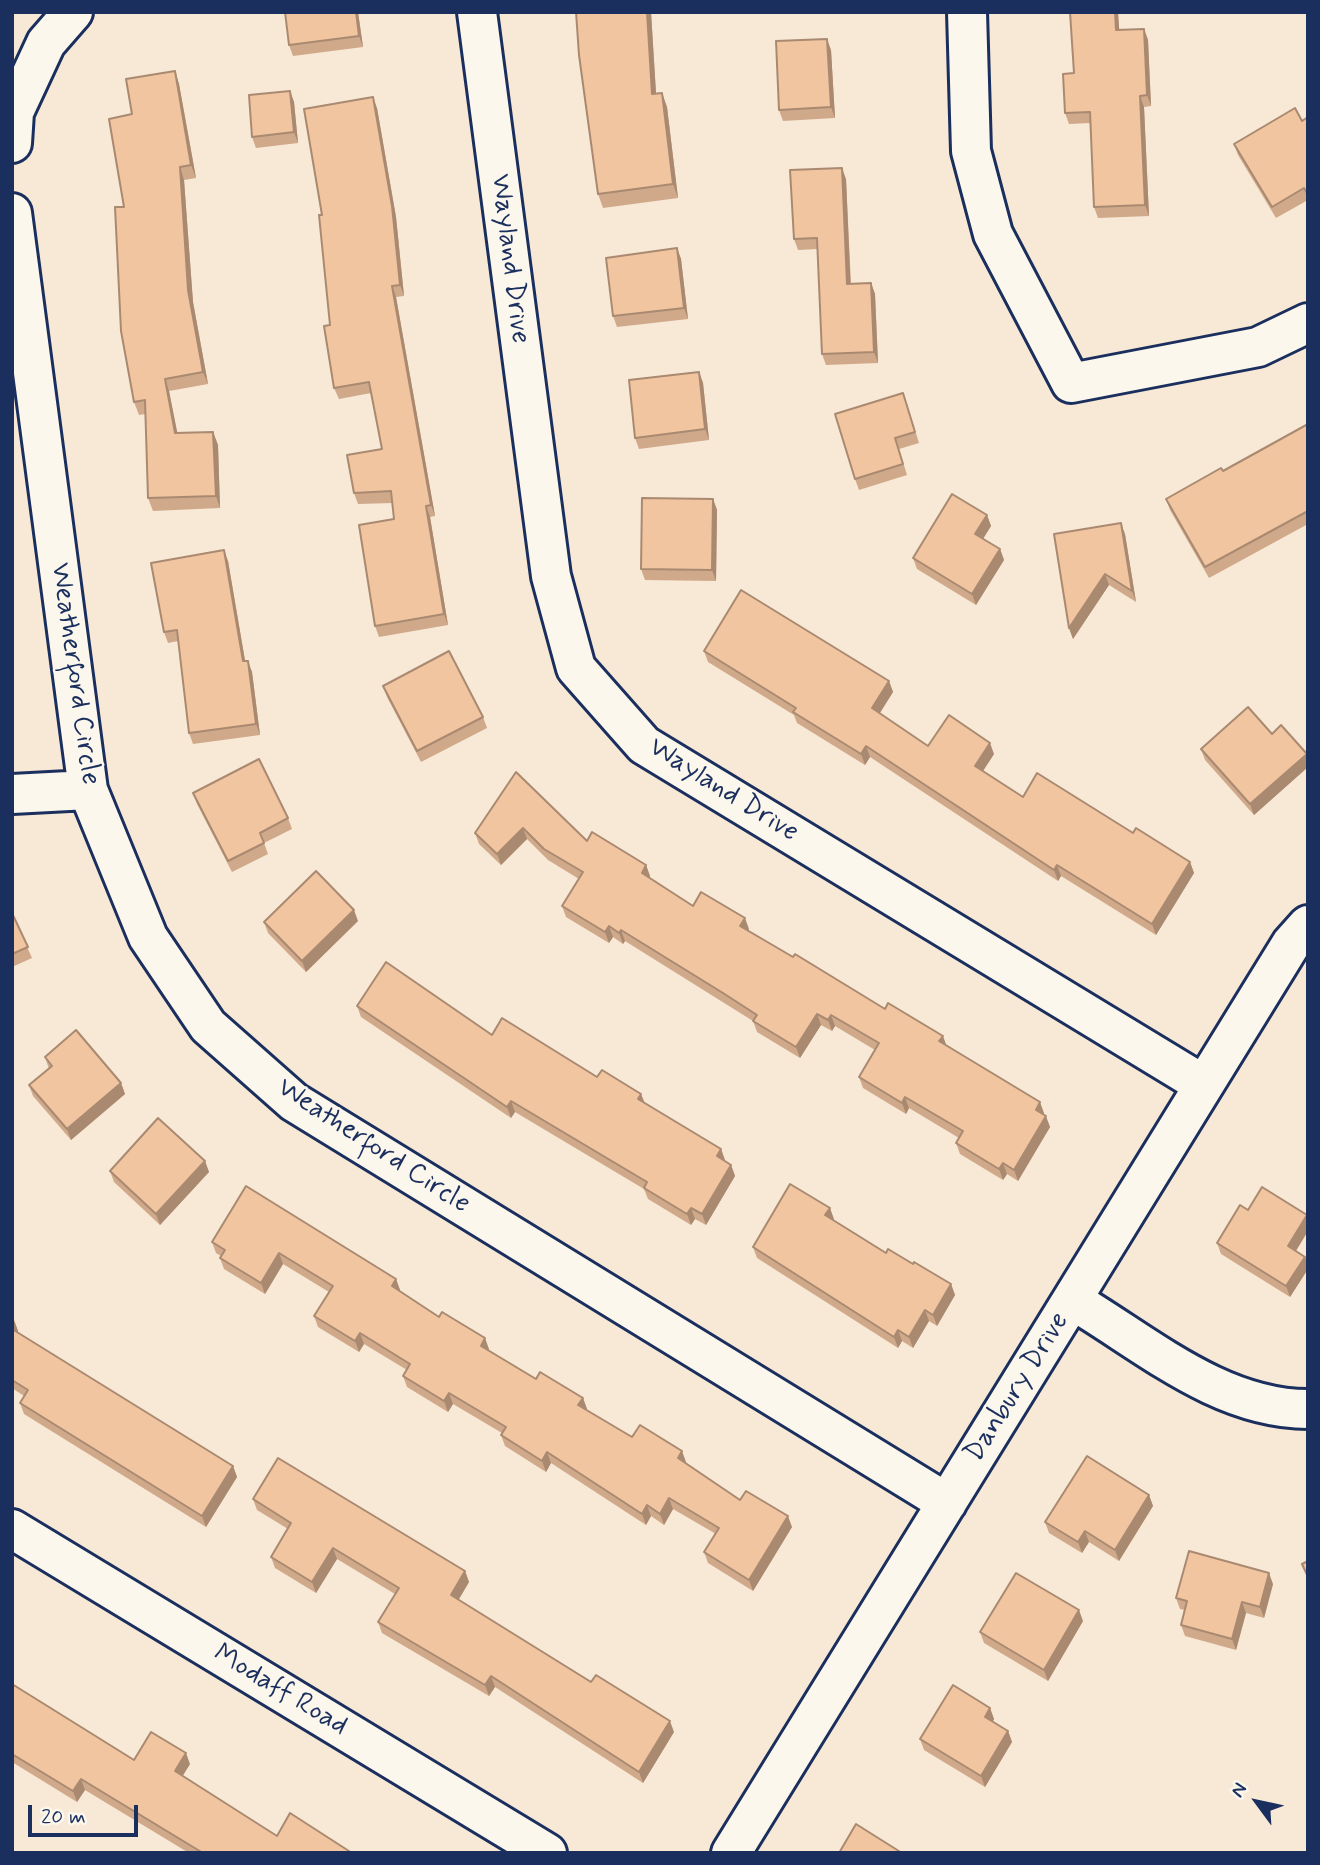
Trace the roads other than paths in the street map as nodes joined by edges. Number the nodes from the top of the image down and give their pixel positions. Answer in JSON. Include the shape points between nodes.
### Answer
{"nodes":[{"id":1,"x":74,"y":12,"type":"edge"},
{"id":2,"x":477,"y":12,"type":"edge"},
{"id":3,"x":967,"y":12,"type":"edge"},
{"id":4,"x":12,"y":143,"type":"edge"},
{"id":5,"x":12,"y":212,"type":"edge"},
{"id":6,"x":1308,"y":323,"type":"edge"},
{"id":7,"x":88,"y":790,"type":"junction"},
{"id":8,"x":12,"y":794,"type":"edge"},
{"id":9,"x":1308,"y":925,"type":"edge"},
{"id":10,"x":1204,"y":1085,"type":"junction"},
{"id":11,"x":1072,"y":1300,"type":"junction"},
{"id":12,"x":1308,"y":1409,"type":"edge"},
{"id":13,"x":947,"y":1503,"type":"junction"},
{"id":14,"x":12,"y":1529,"type":"edge"},
{"id":15,"x":547,"y":1853,"type":"edge"},
{"id":16,"x":731,"y":1853,"type":"edge"}],
"edges":[{"from":1,"to":4,"type":"street","via":[[46,43],[14,112]]},
{"from":2,"to":10,"type":"street","name":"Wayland Drive","via":[[551,576],[576,668],[644,745]]},
{"from":3,"to":6,"type":"street","via":[[971,151],[990,222],[1071,383],[1258,346]]},
{"from":5,"to":7,"type":"street","name":"Weatherford Circle"},
{"from":7,"to":8,"type":"street"},
{"from":7,"to":13,"type":"street","name":"Weatherford Circle","via":[[148,937],[208,1026],[294,1102]]},
{"from":9,"to":10,"type":"street","name":"Danbury Drive","via":[[1291,944]]},
{"from":10,"to":11,"type":"street","name":"Danbury Drive"},
{"from":11,"to":12,"type":"street","via":[[1213,1387],[1269,1405]]},
{"from":11,"to":13,"type":"street","name":"Danbury Drive"},
{"from":13,"to":16,"type":"street","name":"Danbury Drive"},
{"from":14,"to":15,"type":"street","name":"Modaff Road"}]}
